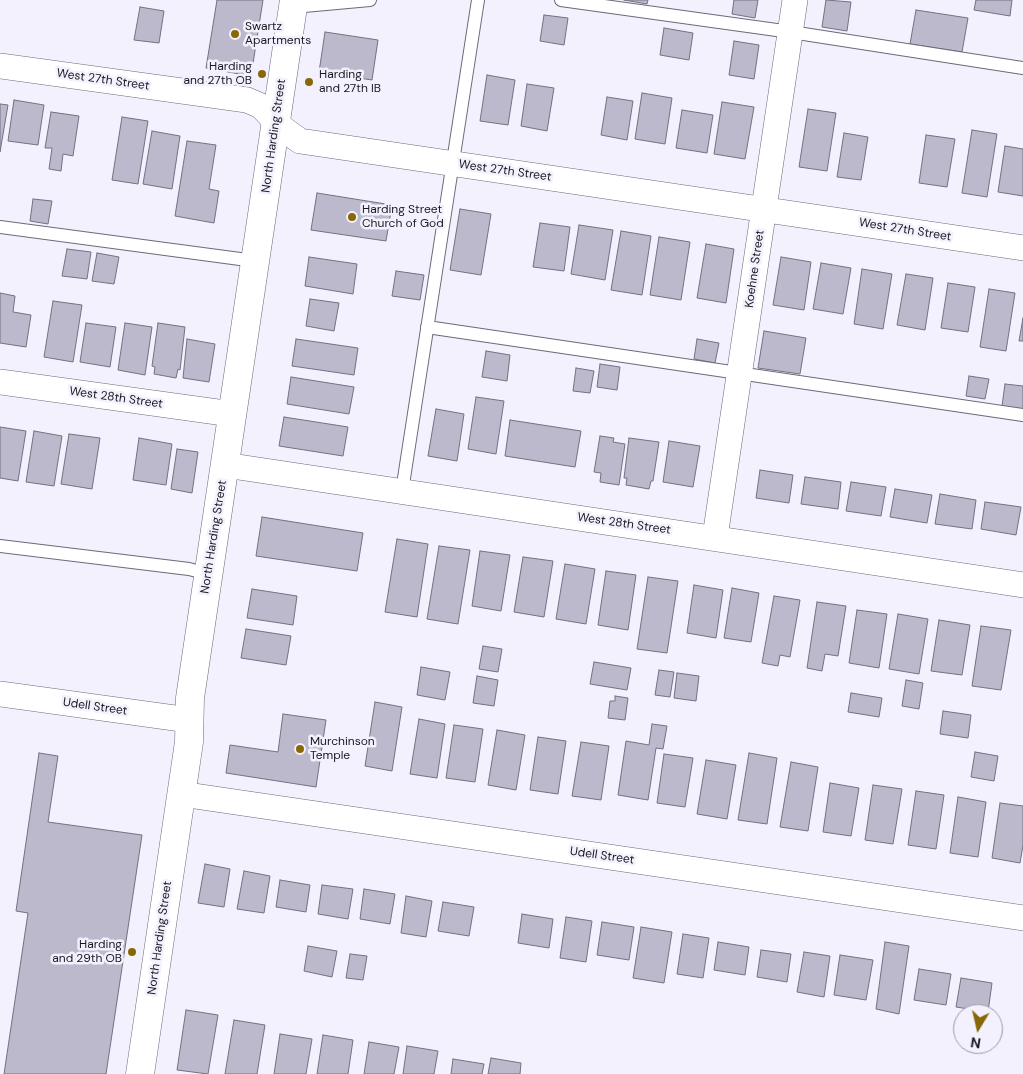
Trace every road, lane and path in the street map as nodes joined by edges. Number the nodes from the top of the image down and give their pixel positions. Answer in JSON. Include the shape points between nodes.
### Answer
{"nodes":[{"id":1,"x":370,"y":0,"type":"edge"},
{"id":2,"x":478,"y":0,"type":"edge"},
{"id":3,"x":561,"y":0,"type":"edge"},
{"id":4,"x":795,"y":0,"type":"edge"},
{"id":5,"x":294,"y":3,"type":"edge"},
{"id":6,"x":791,"y":32,"type":"junction"},
{"id":7,"x":0,"y":66,"type":"edge"},
{"id":8,"x":1023,"y":68,"type":"edge"},
{"id":9,"x":276,"y":120,"type":"junction"},
{"id":10,"x":452,"y":163,"type":"junction"},
{"id":11,"x":764,"y":208,"type":"junction"},
{"id":12,"x":0,"y":227,"type":"edge"},
{"id":13,"x":1023,"y":248,"type":"edge"},
{"id":14,"x":255,"y":261,"type":"junction"},
{"id":15,"x":427,"y":327,"type":"junction"},
{"id":16,"x":740,"y":374,"type":"junction"},
{"id":17,"x":0,"y":382,"type":"edge"},
{"id":18,"x":232,"y":414,"type":"junction"},
{"id":19,"x":1023,"y":415,"type":"edge"},
{"id":20,"x":225,"y":465,"type":"junction"},
{"id":21,"x":402,"y":491,"type":"junction"},
{"id":22,"x":715,"y":537,"type":"junction"},
{"id":23,"x":0,"y":546,"type":"edge"},
{"id":24,"x":208,"y":574,"type":"junction"},
{"id":25,"x":1023,"y":584,"type":"edge"},
{"id":26,"x":0,"y":694,"type":"edge"},
{"id":27,"x":189,"y":720,"type":"junction"},
{"id":28,"x":181,"y":794,"type":"junction"},
{"id":29,"x":1023,"y":918,"type":"edge"},
{"id":30,"x":140,"y":1074,"type":"edge"}],
"edges":[{"from":1,"to":5,"type":"lane"},
{"from":2,"to":10,"type":"lane"},
{"from":3,"to":6,"type":"lane"},
{"from":4,"to":6,"type":"street","name":"Koehne Street"},
{"from":5,"to":9,"type":"street","name":"North Harding Street"},
{"from":6,"to":8,"type":"lane"},
{"from":6,"to":11,"type":"street","name":"Koehne Street"},
{"from":7,"to":9,"type":"street","name":"West 27th Street","via":[[247,100],[261,106]]},
{"from":9,"to":10,"type":"street","name":"West 27th Street","via":[[300,141]]},
{"from":9,"to":14,"type":"street","name":"North Harding Street"},
{"from":10,"to":11,"type":"street","name":"West 27th Street"},
{"from":10,"to":15,"type":"lane"},
{"from":11,"to":13,"type":"street","name":"West 27th Street"},
{"from":11,"to":16,"type":"street","name":"Koehne Street"},
{"from":12,"to":14,"type":"lane"},
{"from":14,"to":18,"type":"street","name":"North Harding Street"},
{"from":15,"to":16,"type":"lane"},
{"from":15,"to":21,"type":"lane"},
{"from":16,"to":19,"type":"lane"},
{"from":16,"to":22,"type":"street","name":"Koehne Street"},
{"from":17,"to":18,"type":"street","name":"West 28th Street"},
{"from":18,"to":20,"type":"street","name":"North Harding Street"},
{"from":20,"to":21,"type":"street","name":"West 28th Street"},
{"from":20,"to":24,"type":"street","name":"North Harding Street"},
{"from":21,"to":22,"type":"street","name":"West 28th Street"},
{"from":22,"to":25,"type":"street","name":"West 28th Street"},
{"from":23,"to":24,"type":"lane"},
{"from":24,"to":27,"type":"street","name":"North Harding Street"},
{"from":26,"to":27,"type":"street","name":"Udell Street"},
{"from":27,"to":28,"type":"street","name":"North Harding Street"},
{"from":28,"to":29,"type":"street","name":"Udell Street"},
{"from":28,"to":30,"type":"street","name":"North Harding Street"}]}
